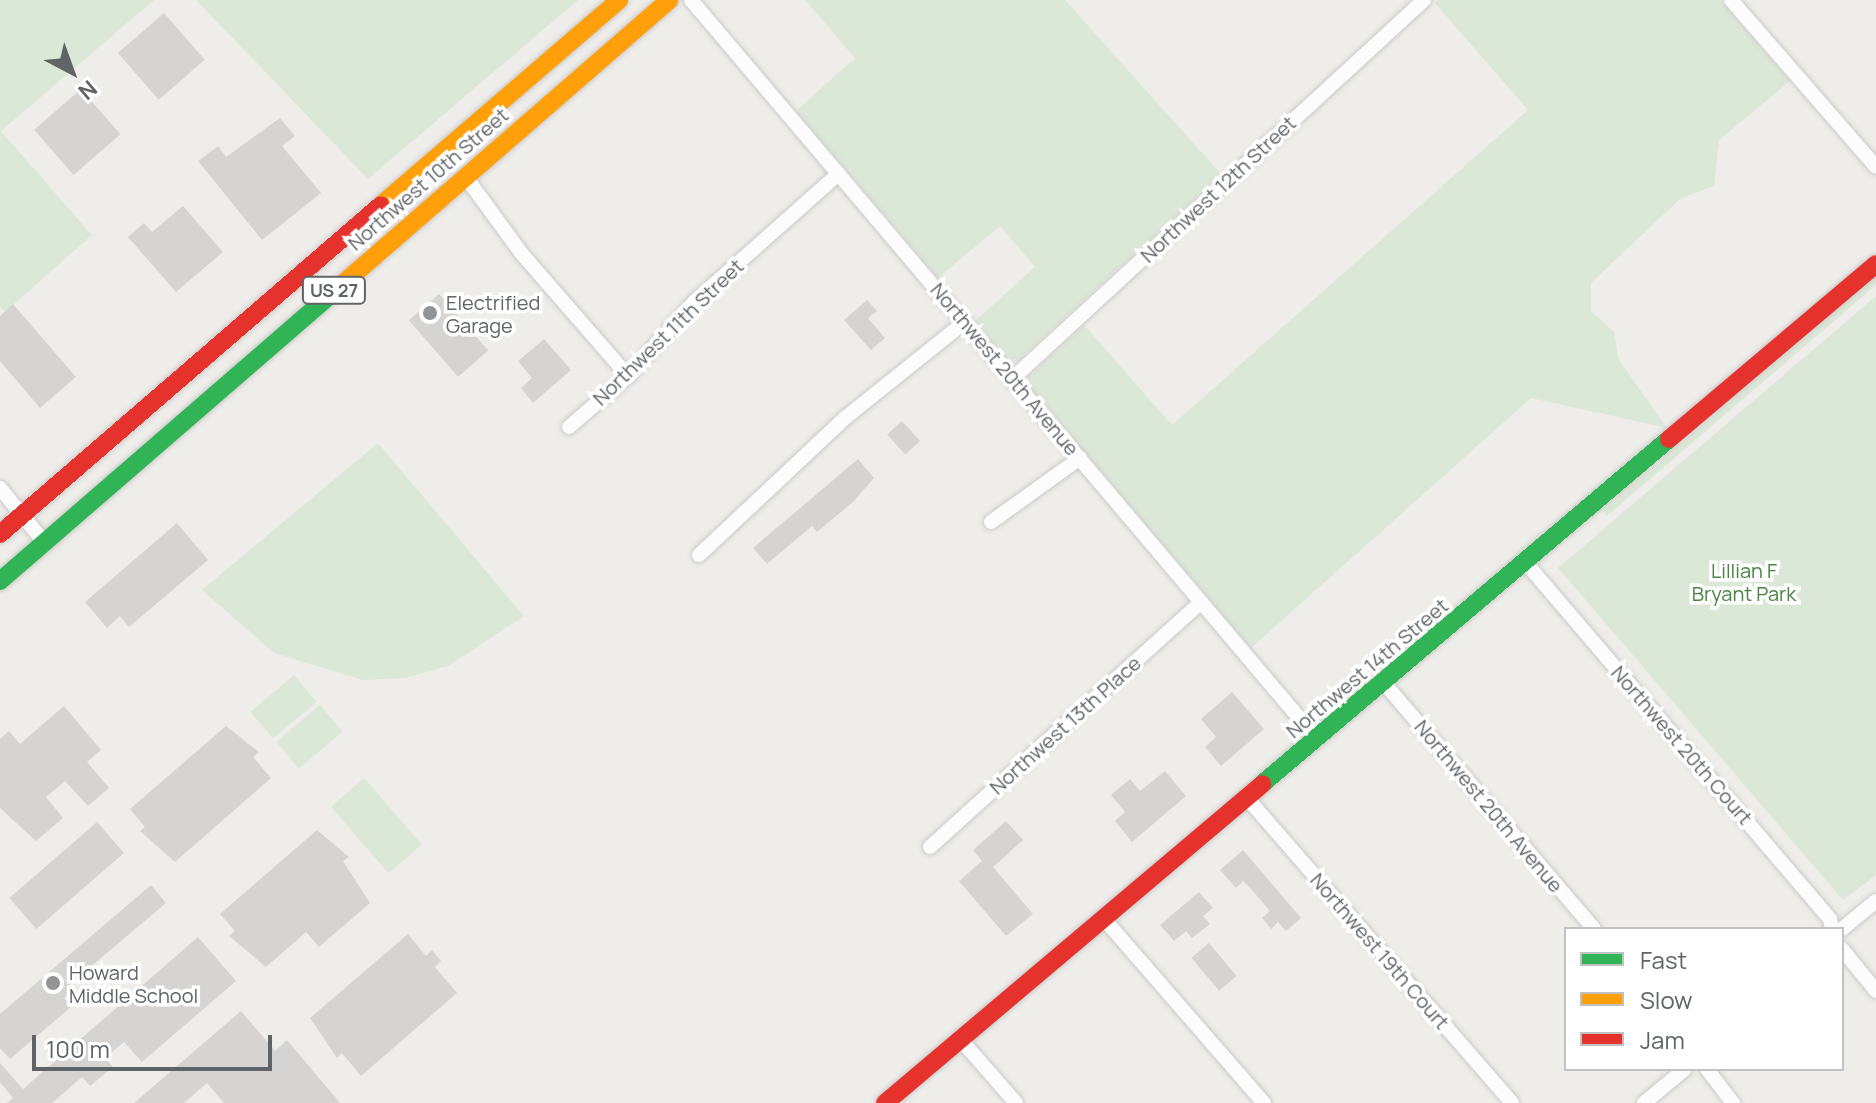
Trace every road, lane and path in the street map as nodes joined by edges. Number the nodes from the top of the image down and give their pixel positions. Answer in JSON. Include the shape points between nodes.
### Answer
{"nodes":[{"id":1,"x":619,"y":0,"type":"edge"},
{"id":2,"x":669,"y":0,"type":"edge"},
{"id":3,"x":691,"y":0,"type":"edge"},
{"id":4,"x":1424,"y":0,"type":"edge"},
{"id":5,"x":1731,"y":0,"type":"edge"},
{"id":6,"x":1876,"y":167,"type":"edge"},
{"id":7,"x":838,"y":174,"type":"junction"},
{"id":8,"x":465,"y":176,"type":"junction"},
{"id":9,"x":376,"y":210,"type":"junction"},
{"id":10,"x":398,"y":235,"type":"junction"},
{"id":11,"x":1876,"y":264,"type":"edge"},
{"id":12,"x":965,"y":322,"type":"junction"},
{"id":13,"x":628,"y":376,"type":"junction"},
{"id":14,"x":1012,"y":379,"type":"junction"},
{"id":15,"x":569,"y":427,"type":"dead end"},
{"id":16,"x":1080,"y":458,"type":"junction"},
{"id":17,"x":0,"y":488,"type":"edge"},
{"id":18,"x":22,"y":515,"type":"junction"},
{"id":19,"x":991,"y":522,"type":"dead end"},
{"id":20,"x":0,"y":534,"type":"edge"},
{"id":21,"x":45,"y":543,"type":"junction"},
{"id":22,"x":699,"y":555,"type":"dead end"},
{"id":23,"x":1526,"y":563,"type":"junction"},
{"id":24,"x":0,"y":581,"type":"edge"},
{"id":25,"x":1201,"y":602,"type":"junction"},
{"id":26,"x":1384,"y":683,"type":"junction"},
{"id":27,"x":1317,"y":739,"type":"junction"},
{"id":28,"x":1247,"y":798,"type":"junction"},
{"id":29,"x":930,"y":847,"type":"dead end"},
{"id":30,"x":1876,"y":901,"type":"edge"},
{"id":31,"x":1104,"y":919,"type":"junction"},
{"id":32,"x":1592,"y":927,"type":"edge"},
{"id":33,"x":1832,"y":927,"type":"edge"},
{"id":34,"x":1844,"y":927,"type":"edge"},
{"id":35,"x":1844,"y":951,"type":"edge"},
{"id":36,"x":1876,"y":991,"type":"edge"},
{"id":37,"x":960,"y":1039,"type":"junction"},
{"id":38,"x":1683,"y":1071,"type":"edge"},
{"id":39,"x":1709,"y":1071,"type":"edge"},
{"id":40,"x":885,"y":1103,"type":"edge"},
{"id":41,"x":1016,"y":1103,"type":"edge"},
{"id":42,"x":1264,"y":1103,"type":"edge"},
{"id":43,"x":1512,"y":1103,"type":"edge"},
{"id":44,"x":1644,"y":1103,"type":"edge"},
{"id":45,"x":1733,"y":1103,"type":"edge"}],
"edges":[{"from":1,"to":9,"type":"main road","name":"Northwest 10th Street","number":"US 27"},
{"from":2,"to":8,"type":"main road","name":"Northwest 10th Street","number":"US 27"},
{"from":3,"to":7,"type":"street","name":"Northwest 20th Avenue"},
{"from":4,"to":14,"type":"street","name":"Northwest 12th Street"},
{"from":5,"to":6,"type":"street"},
{"from":7,"to":12,"type":"street","name":"Northwest 20th Avenue"},
{"from":7,"to":13,"type":"street","name":"Northwest 11th Street","via":[[694,302]]},
{"from":8,"to":10,"type":"main road","name":"Northwest 10th Street","number":"US 27"},
{"from":8,"to":13,"type":"street","via":[[522,254]]},
{"from":9,"to":10,"type":"main road"},
{"from":9,"to":18,"type":"main road","name":"Northwest 10th Street","number":"US 27"},
{"from":10,"to":21,"type":"main road","name":"Northwest 10th Street","number":"US 27"},
{"from":11,"to":23,"type":"main road","name":"Northwest 14th Street"},
{"from":12,"to":14,"type":"street","name":"Northwest 20th Avenue"},
{"from":12,"to":22,"type":"street","via":[[845,418]]},
{"from":13,"to":15,"type":"street","name":"Northwest 11th Street"},
{"from":14,"to":16,"type":"street","name":"Northwest 20th Avenue"},
{"from":16,"to":19,"type":"street"},
{"from":16,"to":25,"type":"street","name":"Northwest 20th Avenue"},
{"from":17,"to":18,"type":"street"},
{"from":18,"to":20,"type":"main road","name":"Northwest 10th Street","number":"US 27"},
{"from":18,"to":21,"type":"street"},
{"from":21,"to":24,"type":"main road","name":"Northwest 10th Street","number":"US 27"},
{"from":23,"to":26,"type":"main road","name":"Northwest 14th Street"},
{"from":23,"to":33,"type":"street","name":"Northwest 20th Court"},
{"from":25,"to":27,"type":"street","name":"Northwest 20th Avenue"},
{"from":25,"to":29,"type":"street","name":"Northwest 13th Place"},
{"from":26,"to":27,"type":"main road","name":"Northwest 14th Street"},
{"from":26,"to":32,"type":"street","name":"Northwest 20th Avenue"},
{"from":27,"to":28,"type":"main road","name":"Northwest 14th Street"},
{"from":28,"to":31,"type":"main road","name":"Northwest 14th Street"},
{"from":28,"to":43,"type":"street","name":"Northwest 19th Court"},
{"from":30,"to":34,"type":"street"},
{"from":31,"to":37,"type":"main road","name":"Northwest 14th Street"},
{"from":31,"to":42,"type":"street"},
{"from":35,"to":36,"type":"street"},
{"from":37,"to":40,"type":"main road","name":"Northwest 14th Street"},
{"from":37,"to":41,"type":"street"},
{"from":38,"to":44,"type":"street"},
{"from":39,"to":45,"type":"street"}]}
